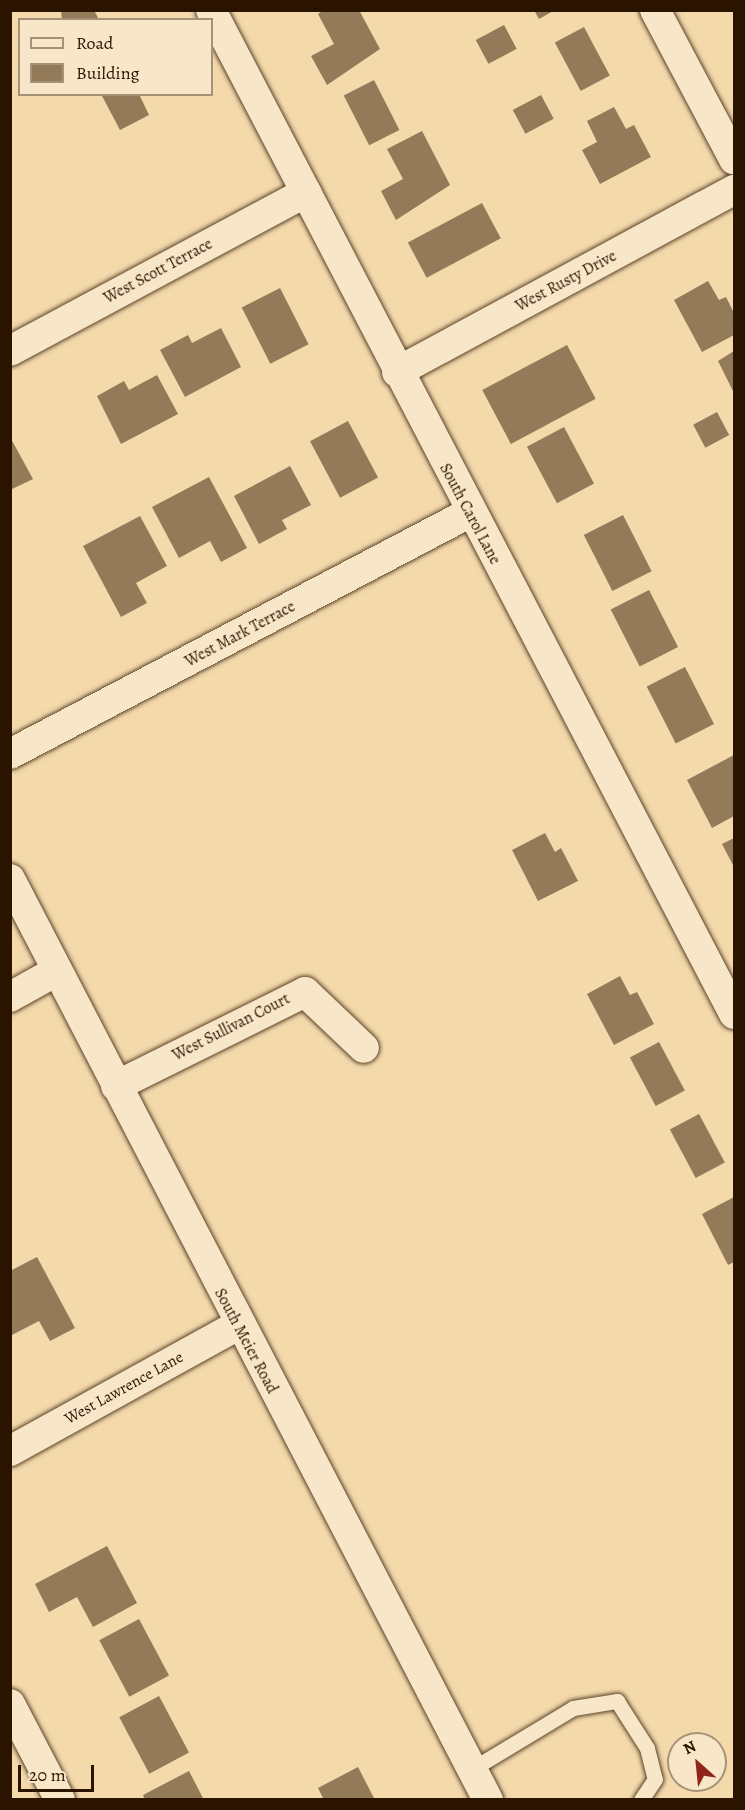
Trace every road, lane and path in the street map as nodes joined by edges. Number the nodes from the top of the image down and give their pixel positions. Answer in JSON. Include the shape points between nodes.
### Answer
{"nodes":[{"id":1,"x":211,"y":10,"type":"edge"},
{"id":2,"x":655,"y":10,"type":"edge"},
{"id":3,"x":735,"y":159,"type":"edge"},
{"id":4,"x":735,"y":190,"type":"edge"},
{"id":5,"x":306,"y":192,"type":"junction"},
{"id":6,"x":10,"y":351,"type":"edge"},
{"id":7,"x":397,"y":372,"type":"junction"},
{"id":8,"x":469,"y":513,"type":"junction"},
{"id":9,"x":10,"y":754,"type":"edge"},
{"id":10,"x":10,"y":879,"type":"edge"},
{"id":11,"x":55,"y":972,"type":"junction"},
{"id":12,"x":10,"y":997,"type":"edge"},
{"id":13,"x":735,"y":1014,"type":"edge"},
{"id":14,"x":364,"y":1048,"type":"dead end"},
{"id":15,"x":116,"y":1086,"type":"junction"},
{"id":16,"x":238,"y":1325,"type":"junction"},
{"id":17,"x":10,"y":1451,"type":"edge"},
{"id":18,"x":10,"y":1704,"type":"edge"},
{"id":19,"x":472,"y":1769,"type":"junction"},
{"id":20,"x":60,"y":1800,"type":"edge"},
{"id":21,"x":488,"y":1800,"type":"edge"},
{"id":22,"x":641,"y":1800,"type":"edge"}],
"edges":[{"from":1,"to":5,"type":"street","name":"South Carol Lane"},
{"from":2,"to":3,"type":"street"},
{"from":4,"to":7,"type":"street","name":"West Rusty Drive"},
{"from":5,"to":6,"type":"street","name":"West Scott Terrace"},
{"from":5,"to":7,"type":"street","name":"South Carol Lane"},
{"from":7,"to":8,"type":"street","name":"South Carol Lane"},
{"from":8,"to":9,"type":"street","name":"West Mark Terrace"},
{"from":8,"to":13,"type":"street","name":"South Carol Lane"},
{"from":10,"to":11,"type":"street","name":"South Meier Road"},
{"from":11,"to":12,"type":"street"},
{"from":11,"to":15,"type":"street","name":"South Meier Road"},
{"from":14,"to":15,"type":"street","name":"West Sullivan Court","via":[[305,992]]},
{"from":15,"to":16,"type":"street","name":"South Meier Road"},
{"from":16,"to":17,"type":"street","name":"West Lawrence Lane"},
{"from":16,"to":19,"type":"street","name":"South Meier Road"},
{"from":18,"to":20,"type":"street"},
{"from":19,"to":21,"type":"street","name":"South Meier Road"},
{"from":19,"to":22,"type":"lane","via":[[573,1708],[617,1701],[647,1748],[655,1779]]}]}
